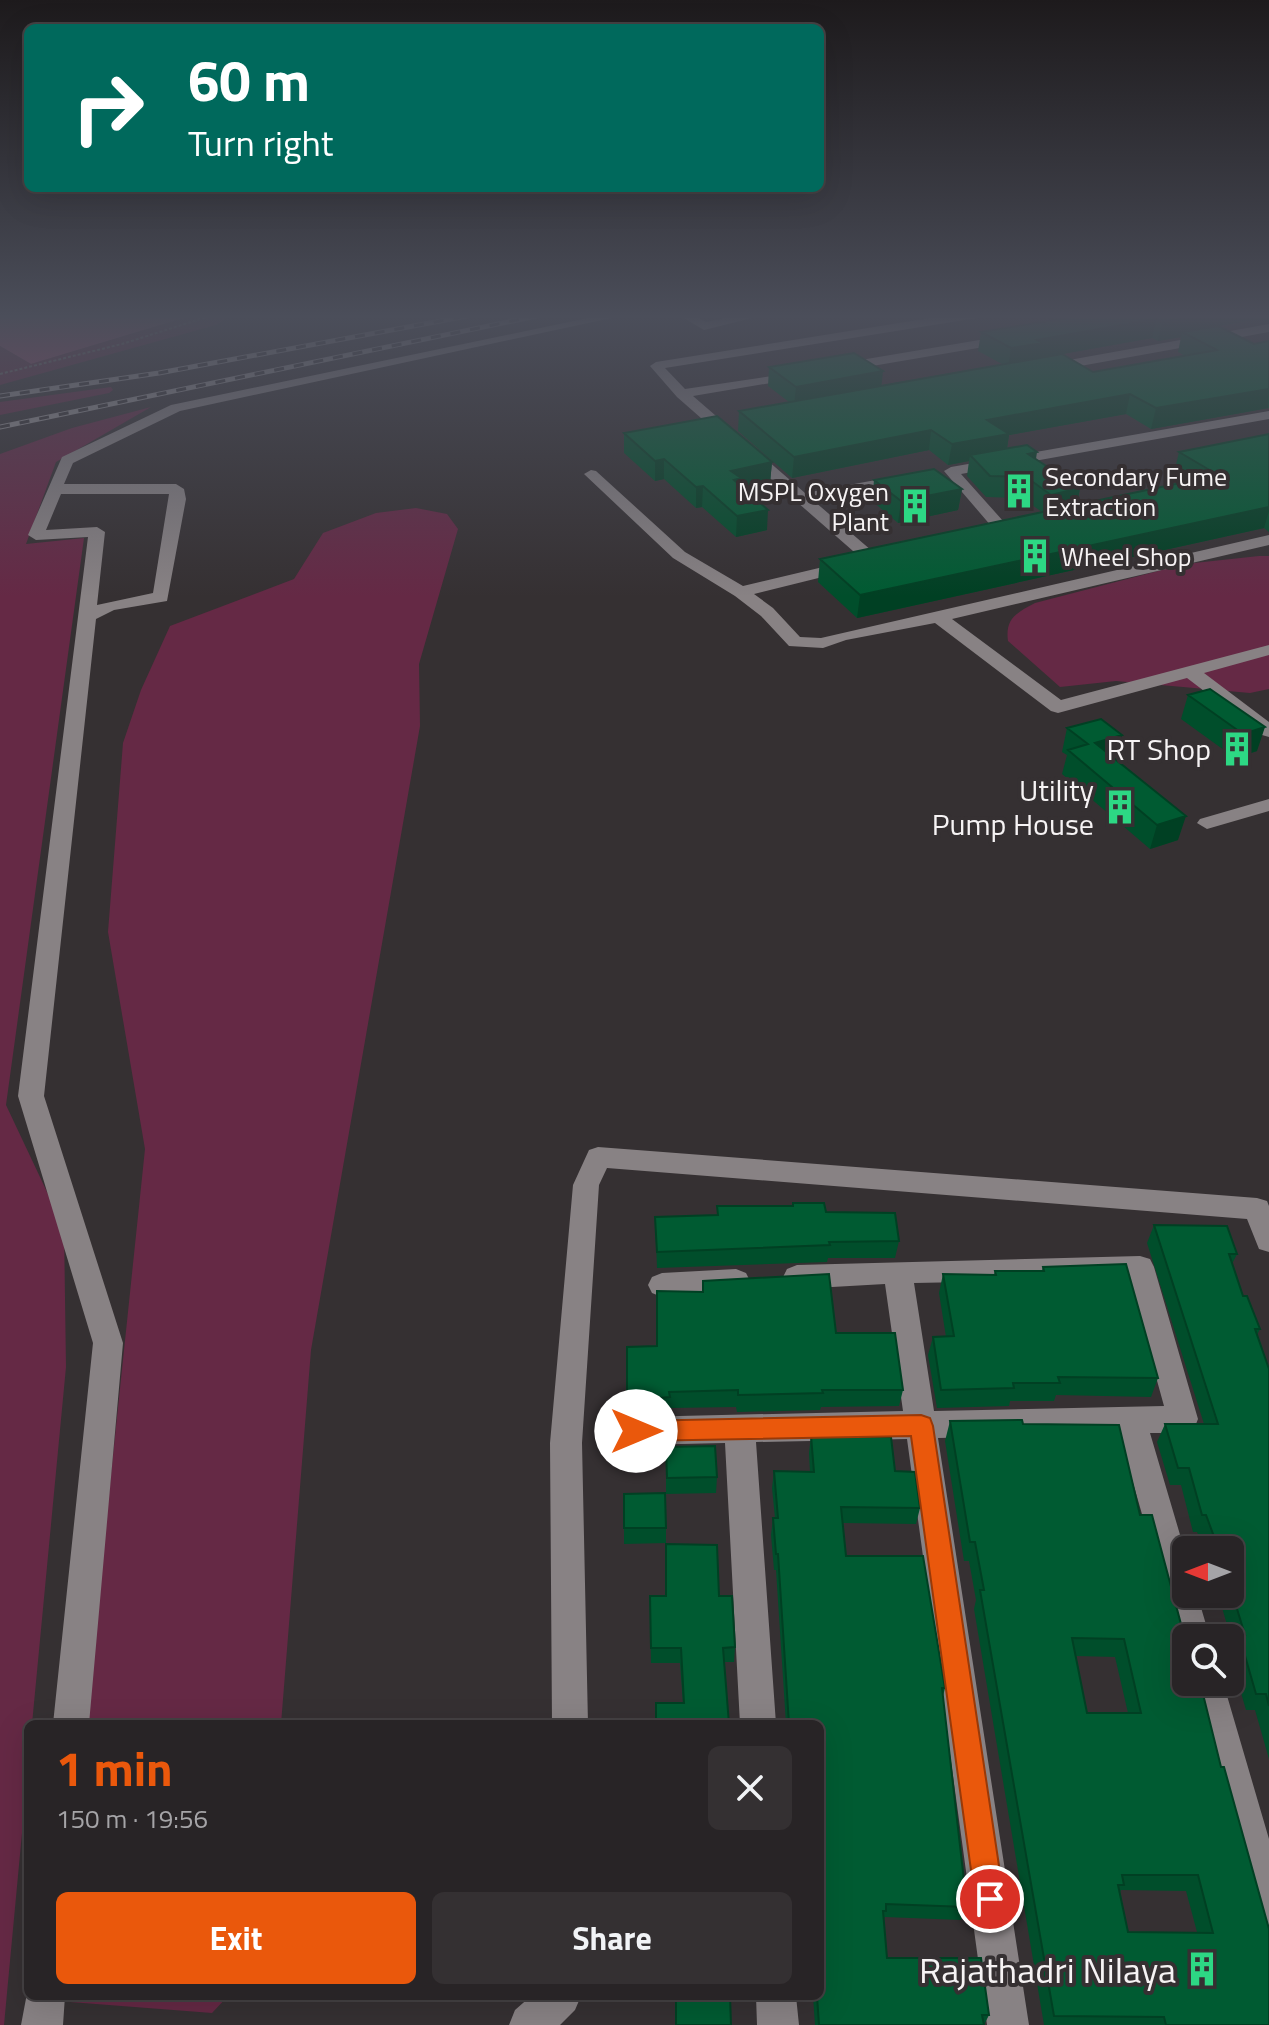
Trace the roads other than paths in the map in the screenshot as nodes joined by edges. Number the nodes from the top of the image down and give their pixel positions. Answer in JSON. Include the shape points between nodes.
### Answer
{"nodes":[{"id":1,"x":175,"y":408,"type":"edge"},
{"id":2,"x":702,"y":408,"type":"edge"},
{"id":3,"x":1269,"y":415,"type":"edge"},
{"id":4,"x":591,"y":474,"type":"dead end"},
{"id":5,"x":908,"y":478,"type":"edge"},
{"id":6,"x":55,"y":489,"type":"junction"},
{"id":7,"x":803,"y":498,"type":"junction"},
{"id":8,"x":1005,"y":531,"type":"edge"},
{"id":9,"x":1269,"y":540,"type":"edge"},
{"id":10,"x":741,"y":592,"type":"junction"},
{"id":11,"x":87,"y":616,"type":"junction"},
{"id":12,"x":938,"y":617,"type":"junction"},
{"id":13,"x":1269,"y":650,"type":"edge"},
{"id":14,"x":1250,"y":655,"type":"junction"},
{"id":15,"x":1269,"y":667,"type":"edge"},
{"id":16,"x":1189,"y":671,"type":"junction"},
{"id":17,"x":1269,"y":731,"type":"edge"},
{"id":18,"x":1269,"y":805,"type":"edge"},
{"id":19,"x":1207,"y":823,"type":"dead end"},
{"id":20,"x":1269,"y":1241,"type":"edge"},
{"id":21,"x":898,"y":1272,"type":"junction"},
{"id":22,"x":662,"y":1285,"type":"dead end"},
{"id":23,"x":1131,"y":1420,"type":"junction"},
{"id":24,"x":921,"y":1426,"type":"junction"},
{"id":25,"x":740,"y":1430,"type":"junction"},
{"id":26,"x":636,"y":1431,"type":"dead end"},
{"id":27,"x":1189,"y":1624,"type":"edge"},
{"id":28,"x":1209,"y":1696,"type":"edge"},
{"id":29,"x":71,"y":1720,"type":"edge"},
{"id":30,"x":570,"y":1720,"type":"edge"},
{"id":31,"x":758,"y":1720,"type":"edge"},
{"id":32,"x":1269,"y":1905,"type":"edge"},
{"id":33,"x":45,"y":2000,"type":"edge"},
{"id":34,"x":557,"y":2000,"type":"edge"},
{"id":35,"x":776,"y":2000,"type":"edge"},
{"id":36,"x":42,"y":2025,"type":"edge"},
{"id":37,"x":530,"y":2025,"type":"edge"},
{"id":38,"x":778,"y":2025,"type":"edge"},
{"id":39,"x":1008,"y":2025,"type":"edge"}],
"edges":[{"from":1,"to":6,"type":"street","via":[[67,460]]},
{"from":2,"to":7,"type":"street"},
{"from":3,"to":8,"type":"street","via":[[951,471]]},
{"from":4,"to":10,"type":"street","via":[[679,555]]},
{"from":5,"to":7,"type":"street"},
{"from":6,"to":11,"type":"street","via":[[36,535],[97,532]]},
{"from":6,"to":11,"type":"street","via":[[176,489],[161,597]]},
{"from":7,"to":10,"type":"street","via":[[879,558]]},
{"from":9,"to":12,"type":"street"},
{"from":10,"to":12,"type":"street","via":[[802,643]]},
{"from":11,"to":29,"type":"street","via":[[31,1096],[108,1343]]},
{"from":12,"to":16,"type":"street","via":[[1058,707]]},
{"from":13,"to":14,"type":"street"},
{"from":14,"to":15,"type":"street"},
{"from":14,"to":16,"type":"street"},
{"from":16,"to":17,"type":"street"},
{"from":18,"to":19,"type":"street"},
{"from":20,"to":30,"type":"street","via":[[1257,1209],[598,1157],[586,1185],[566,1443]]},
{"from":21,"to":22,"type":"street"},
{"from":21,"to":23,"type":"street","via":[[1140,1267],[1183,1419]]},
{"from":21,"to":24,"type":"street"},
{"from":23,"to":24,"type":"street"},
{"from":23,"to":27,"type":"street"},
{"from":24,"to":25,"type":"street"},
{"from":24,"to":39,"type":"street"},
{"from":25,"to":26,"type":"street"},
{"from":25,"to":31,"type":"street"},
{"from":28,"to":32,"type":"street"},
{"from":33,"to":36,"type":"street"},
{"from":34,"to":37,"type":"street"},
{"from":35,"to":38,"type":"street"}]}
